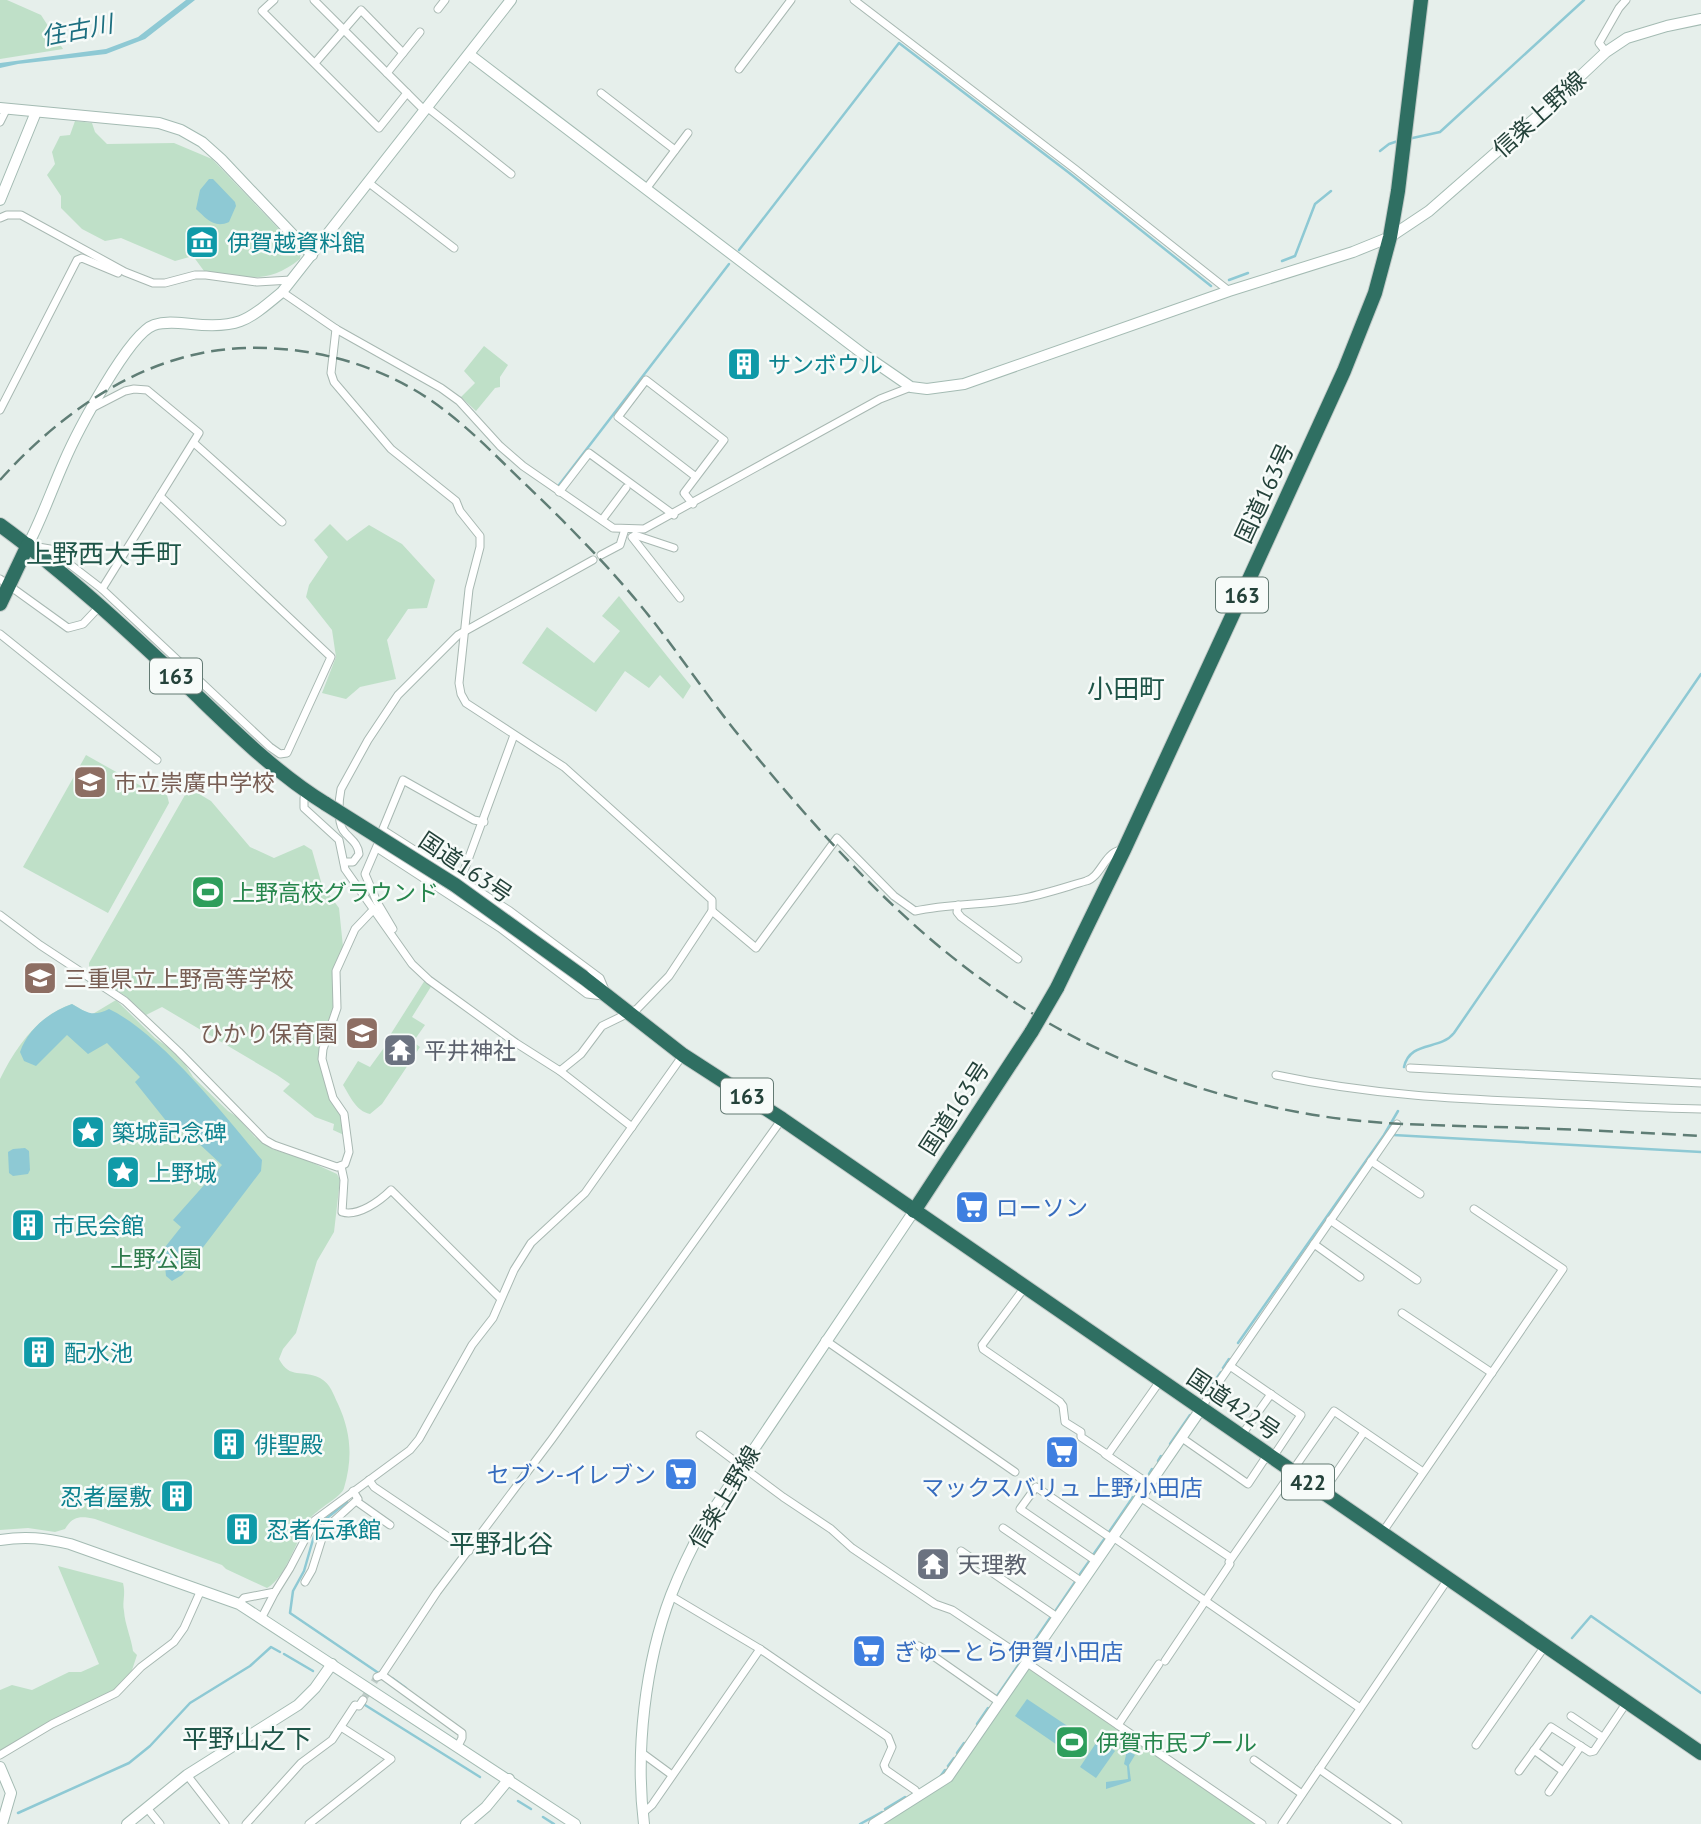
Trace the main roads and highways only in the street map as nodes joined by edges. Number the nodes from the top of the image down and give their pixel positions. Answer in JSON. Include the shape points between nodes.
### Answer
{"nodes":[{"id":1,"x":1421,"y":0,"type":"edge"},
{"id":2,"x":0,"y":525,"type":"edge"},
{"id":3,"x":28,"y":545,"type":"junction"},
{"id":4,"x":5,"y":582,"type":"edge"},
{"id":5,"x":0,"y":604,"type":"edge"},
{"id":6,"x":914,"y":1211,"type":"junction"},
{"id":7,"x":1701,"y":1753,"type":"edge"}],
"edges":[{"from":1,"to":6,"type":"highway","name":"国道163号","number":"163","bridge":true,"via":[[1391,237],[1344,371],[1057,988]]},
{"from":2,"to":3,"type":"highway","name":"国道163号"},
{"from":3,"to":4,"type":"highway"},
{"from":3,"to":6,"type":"highway","name":"国道163号","number":"163","bridge":true,"via":[[308,793],[455,885],[683,1055]]},
{"from":4,"to":5,"type":"highway"},
{"from":6,"to":7,"type":"highway","name":"国道422号","number":"422"}]}
